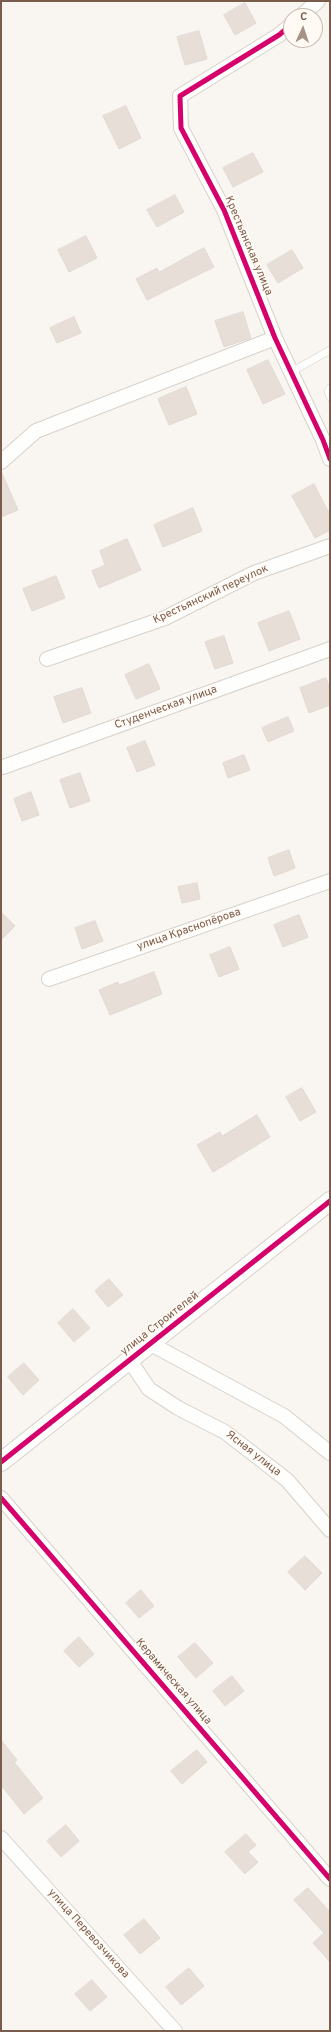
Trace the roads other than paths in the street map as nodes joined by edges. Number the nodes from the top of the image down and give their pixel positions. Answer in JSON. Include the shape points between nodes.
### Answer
{"nodes":[{"id":1,"x":318,"y":1,"type":"edge"},
{"id":2,"x":310,"y":8,"type":"edge"},
{"id":3,"x":283,"y":32,"type":"edge"},
{"id":4,"x":275,"y":338,"type":"junction"},
{"id":5,"x":330,"y":350,"type":"edge"},
{"id":6,"x":291,"y":372,"type":"junction"},
{"id":7,"x":330,"y":388,"type":"edge"},
{"id":8,"x":330,"y":397,"type":"edge"},
{"id":9,"x":330,"y":459,"type":"edge"},
{"id":10,"x":1,"y":462,"type":"edge"},
{"id":11,"x":330,"y":546,"type":"edge"},
{"id":12,"x":330,"y":649,"type":"edge"},
{"id":13,"x":47,"y":659,"type":"dead end"},
{"id":14,"x":3,"y":767,"type":"dead end"},
{"id":15,"x":330,"y":881,"type":"edge"},
{"id":16,"x":49,"y":979,"type":"dead end"},
{"id":17,"x":330,"y":1201,"type":"edge"},
{"id":18,"x":152,"y":1344,"type":"junction"},
{"id":19,"x":130,"y":1361,"type":"junction"},
{"id":20,"x":330,"y":1453,"type":"edge"},
{"id":21,"x":1,"y":1462,"type":"edge"},
{"id":22,"x":1,"y":1498,"type":"edge"},
{"id":23,"x":330,"y":1530,"type":"edge"},
{"id":24,"x":1,"y":1838,"type":"edge"},
{"id":25,"x":330,"y":1879,"type":"edge"},
{"id":26,"x":175,"y":2031,"type":"edge"}],
"edges":[{"from":1,"to":2,"type":"street"},
{"from":3,"to":4,"type":"street","name":"Крестьянская улица","via":[[180,96],[181,128],[224,210]]},
{"from":4,"to":6,"type":"street","name":"Крестьянская улица"},
{"from":4,"to":10,"type":"street","via":[[36,431]]},
{"from":5,"to":6,"type":"lane"},
{"from":6,"to":9,"type":"street","name":"Крестьянская улица"},
{"from":7,"to":8,"type":"lane"},
{"from":11,"to":13,"type":"street","name":"Крестьянский переулок","via":[[254,572],[165,618]]},
{"from":12,"to":14,"type":"street","name":"Студенческая улица"},
{"from":15,"to":16,"type":"street","name":"улица Краснопёрова"},
{"from":17,"to":18,"type":"street","name":"улица Строителей"},
{"from":18,"to":19,"type":"street","name":"улица Строителей"},
{"from":18,"to":20,"type":"street","via":[[284,1416]]},
{"from":19,"to":21,"type":"street","name":"улица Строителей"},
{"from":19,"to":23,"type":"street","name":"Ясная улица","via":[[150,1389],[178,1408],[225,1432],[287,1480]]},
{"from":22,"to":25,"type":"street","name":"Керамическая улица"},
{"from":24,"to":26,"type":"street","name":"улица Перевозчикова"}]}
